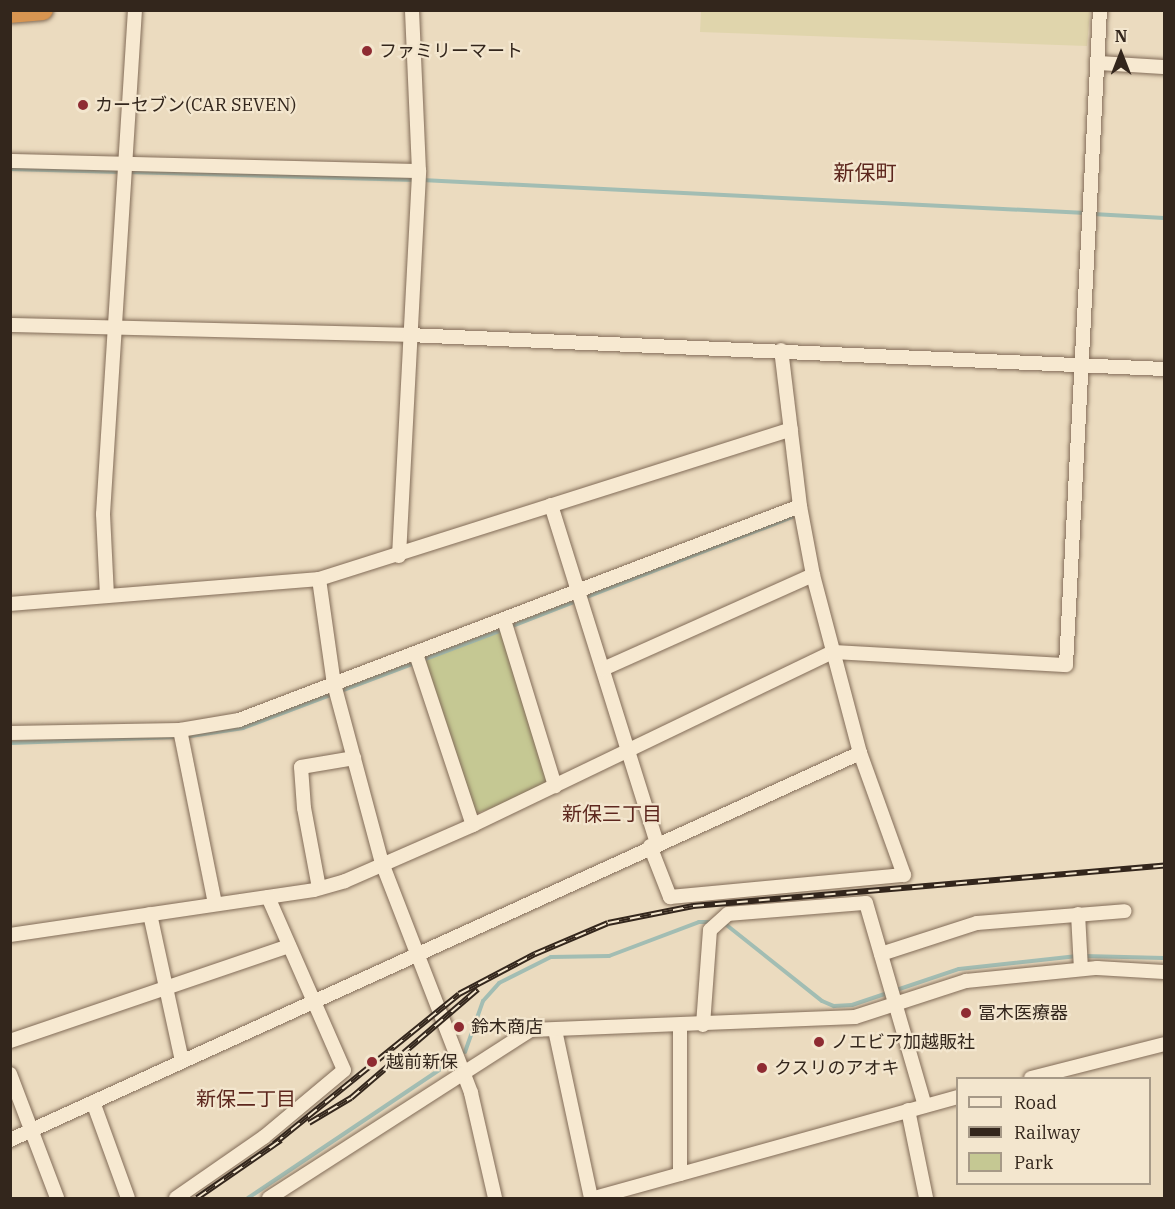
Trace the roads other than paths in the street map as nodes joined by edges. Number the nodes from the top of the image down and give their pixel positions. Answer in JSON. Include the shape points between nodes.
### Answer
{"nodes":[{"id":1,"x":43,"y":10,"type":"edge"},
{"id":2,"x":135,"y":10,"type":"edge"},
{"id":3,"x":412,"y":10,"type":"edge"},
{"id":4,"x":1100,"y":10,"type":"edge"},
{"id":5,"x":10,"y":13,"type":"edge"},
{"id":6,"x":1098,"y":63,"type":"junction"},
{"id":7,"x":1164,"y":67,"type":"edge"},
{"id":8,"x":10,"y":161,"type":"edge"},
{"id":9,"x":125,"y":164,"type":"junction"},
{"id":10,"x":419,"y":171,"type":"junction"},
{"id":11,"x":10,"y":325,"type":"edge"},
{"id":12,"x":114,"y":328,"type":"junction"},
{"id":13,"x":409,"y":334,"type":"junction"},
{"id":14,"x":781,"y":350,"type":"junction"},
{"id":15,"x":1083,"y":364,"type":"junction"},
{"id":16,"x":1164,"y":369,"type":"edge"},
{"id":17,"x":791,"y":429,"type":"junction"},
{"id":18,"x":551,"y":505,"type":"junction"},
{"id":19,"x":800,"y":506,"type":"junction"},
{"id":20,"x":399,"y":556,"type":"junction"},
{"id":21,"x":813,"y":575,"type":"junction"},
{"id":22,"x":319,"y":579,"type":"junction"},
{"id":23,"x":579,"y":591,"type":"junction"},
{"id":24,"x":107,"y":596,"type":"junction"},
{"id":25,"x":10,"y":604,"type":"edge"},
{"id":26,"x":504,"y":620,"type":"junction"},
{"id":27,"x":832,"y":652,"type":"junction"},
{"id":28,"x":416,"y":654,"type":"junction"},
{"id":29,"x":603,"y":669,"type":"junction"},
{"id":30,"x":334,"y":684,"type":"junction"},
{"id":31,"x":180,"y":730,"type":"junction"},
{"id":32,"x":10,"y":733,"type":"edge"},
{"id":33,"x":629,"y":752,"type":"junction"},
{"id":34,"x":860,"y":753,"type":"junction"},
{"id":35,"x":354,"y":759,"type":"junction"},
{"id":36,"x":555,"y":786,"type":"junction"},
{"id":37,"x":473,"y":825,"type":"junction"},
{"id":38,"x":654,"y":845,"type":"junction"},
{"id":39,"x":382,"y":863,"type":"junction"},
{"id":40,"x":318,"y":888,"type":"junction"},
{"id":41,"x":268,"y":897,"type":"junction"},
{"id":42,"x":215,"y":904,"type":"junction"},
{"id":43,"x":1125,"y":911,"type":"dead end"},
{"id":44,"x":150,"y":914,"type":"junction"},
{"id":45,"x":1078,"y":915,"type":"junction"},
{"id":46,"x":10,"y":935,"type":"edge"},
{"id":47,"x":289,"y":946,"type":"junction"},
{"id":48,"x":416,"y":953,"type":"junction"},
{"id":49,"x":881,"y":954,"type":"junction"},
{"id":50,"x":1081,"y":969,"type":"junction"},
{"id":51,"x":1164,"y":972,"type":"edge"},
{"id":52,"x":166,"y":988,"type":"junction"},
{"id":53,"x":312,"y":1000,"type":"junction"},
{"id":54,"x":895,"y":1004,"type":"junction"},
{"id":55,"x":703,"y":1025,"type":"junction"},
{"id":56,"x":680,"y":1026,"type":"junction"},
{"id":57,"x":555,"y":1030,"type":"junction"},
{"id":58,"x":10,"y":1041,"type":"edge"},
{"id":59,"x":1164,"y":1044,"type":"edge"},
{"id":60,"x":182,"y":1061,"type":"junction"},
{"id":61,"x":10,"y":1074,"type":"edge"},
{"id":62,"x":463,"y":1074,"type":"junction"},
{"id":63,"x":1035,"y":1077,"type":"edge"},
{"id":64,"x":956,"y":1098,"type":"edge"},
{"id":65,"x":93,"y":1102,"type":"junction"},
{"id":66,"x":925,"y":1106,"type":"junction"},
{"id":67,"x":908,"y":1110,"type":"junction"},
{"id":68,"x":31,"y":1130,"type":"junction"},
{"id":69,"x":10,"y":1140,"type":"edge"},
{"id":70,"x":680,"y":1174,"type":"junction"},
{"id":71,"x":57,"y":1198,"type":"edge"},
{"id":72,"x":128,"y":1198,"type":"edge"},
{"id":73,"x":176,"y":1198,"type":"edge"},
{"id":74,"x":269,"y":1198,"type":"edge"},
{"id":75,"x":495,"y":1198,"type":"edge"},
{"id":76,"x":592,"y":1198,"type":"edge"},
{"id":77,"x":926,"y":1198,"type":"edge"}],
"edges":[{"from":1,"to":5,"type":"highway"},
{"from":2,"to":9,"type":"street"},
{"from":3,"to":10,"type":"street"},
{"from":4,"to":6,"type":"street"},
{"from":6,"to":7,"type":"street"},
{"from":6,"to":15,"type":"street"},
{"from":8,"to":9,"type":"street"},
{"from":9,"to":10,"type":"street"},
{"from":9,"to":12,"type":"street"},
{"from":10,"to":13,"type":"street"},
{"from":11,"to":12,"type":"street"},
{"from":12,"to":13,"type":"street"},
{"from":12,"to":24,"type":"street","via":[[103,514]]},
{"from":13,"to":14,"type":"street"},
{"from":13,"to":20,"type":"street"},
{"from":14,"to":15,"type":"street"},
{"from":14,"to":17,"type":"street"},
{"from":15,"to":16,"type":"street"},
{"from":15,"to":27,"type":"street","via":[[1066,665]]},
{"from":17,"to":18,"type":"street"},
{"from":17,"to":19,"type":"street"},
{"from":18,"to":20,"type":"street"},
{"from":18,"to":23,"type":"street"},
{"from":19,"to":21,"type":"street"},
{"from":19,"to":23,"type":"street"},
{"from":20,"to":22,"type":"street"},
{"from":21,"to":27,"type":"street"},
{"from":21,"to":29,"type":"street"},
{"from":22,"to":24,"type":"street"},
{"from":22,"to":30,"type":"street"},
{"from":23,"to":26,"type":"street"},
{"from":23,"to":29,"type":"street"},
{"from":24,"to":25,"type":"street"},
{"from":26,"to":28,"type":"street"},
{"from":26,"to":36,"type":"street"},
{"from":27,"to":33,"type":"street"},
{"from":27,"to":34,"type":"street"},
{"from":28,"to":30,"type":"street"},
{"from":28,"to":37,"type":"street"},
{"from":29,"to":33,"type":"street"},
{"from":30,"to":31,"type":"street","via":[[239,720]]},
{"from":30,"to":35,"type":"street"},
{"from":31,"to":32,"type":"street"},
{"from":31,"to":42,"type":"street"},
{"from":33,"to":36,"type":"street"},
{"from":33,"to":38,"type":"street"},
{"from":34,"to":38,"type":"street"},
{"from":34,"to":38,"type":"street","via":[[904,875],[670,897]]},
{"from":35,"to":39,"type":"street"},
{"from":35,"to":40,"type":"street","via":[[301,767],[303,808]]},
{"from":36,"to":37,"type":"street"},
{"from":37,"to":39,"type":"street"},
{"from":38,"to":48,"type":"street"},
{"from":39,"to":40,"type":"street"},
{"from":39,"to":48,"type":"street"},
{"from":40,"to":41,"type":"street"},
{"from":41,"to":42,"type":"street"},
{"from":41,"to":47,"type":"street"},
{"from":42,"to":44,"type":"street"},
{"from":43,"to":45,"type":"street"},
{"from":44,"to":46,"type":"street"},
{"from":44,"to":52,"type":"street"},
{"from":45,"to":49,"type":"street","via":[[978,923]]},
{"from":45,"to":50,"type":"street"},
{"from":47,"to":52,"type":"street"},
{"from":47,"to":53,"type":"street"},
{"from":48,"to":53,"type":"street"},
{"from":48,"to":62,"type":"street"},
{"from":49,"to":54,"type":"street"},
{"from":49,"to":55,"type":"street","via":[[866,903],[728,914],[710,930]]},
{"from":50,"to":51,"type":"street"},
{"from":50,"to":54,"type":"street","via":[[966,981]]},
{"from":52,"to":58,"type":"street"},
{"from":52,"to":60,"type":"street"},
{"from":53,"to":60,"type":"street"},
{"from":53,"to":73,"type":"street","via":[[344,1070],[264,1137]]},
{"from":54,"to":55,"type":"street","via":[[855,1017]]},
{"from":54,"to":66,"type":"street"},
{"from":55,"to":56,"type":"street"},
{"from":56,"to":57,"type":"street"},
{"from":56,"to":70,"type":"street"},
{"from":57,"to":62,"type":"street","via":[[531,1030]]},
{"from":57,"to":76,"type":"street"},
{"from":59,"to":63,"type":"street"},
{"from":60,"to":65,"type":"street"},
{"from":61,"to":68,"type":"street"},
{"from":62,"to":74,"type":"street"},
{"from":62,"to":75,"type":"street"},
{"from":64,"to":66,"type":"street"},
{"from":65,"to":68,"type":"street"},
{"from":65,"to":72,"type":"street"},
{"from":66,"to":67,"type":"street"},
{"from":67,"to":70,"type":"street"},
{"from":67,"to":77,"type":"street"},
{"from":68,"to":69,"type":"street"},
{"from":68,"to":71,"type":"street"},
{"from":70,"to":76,"type":"street"}]}
